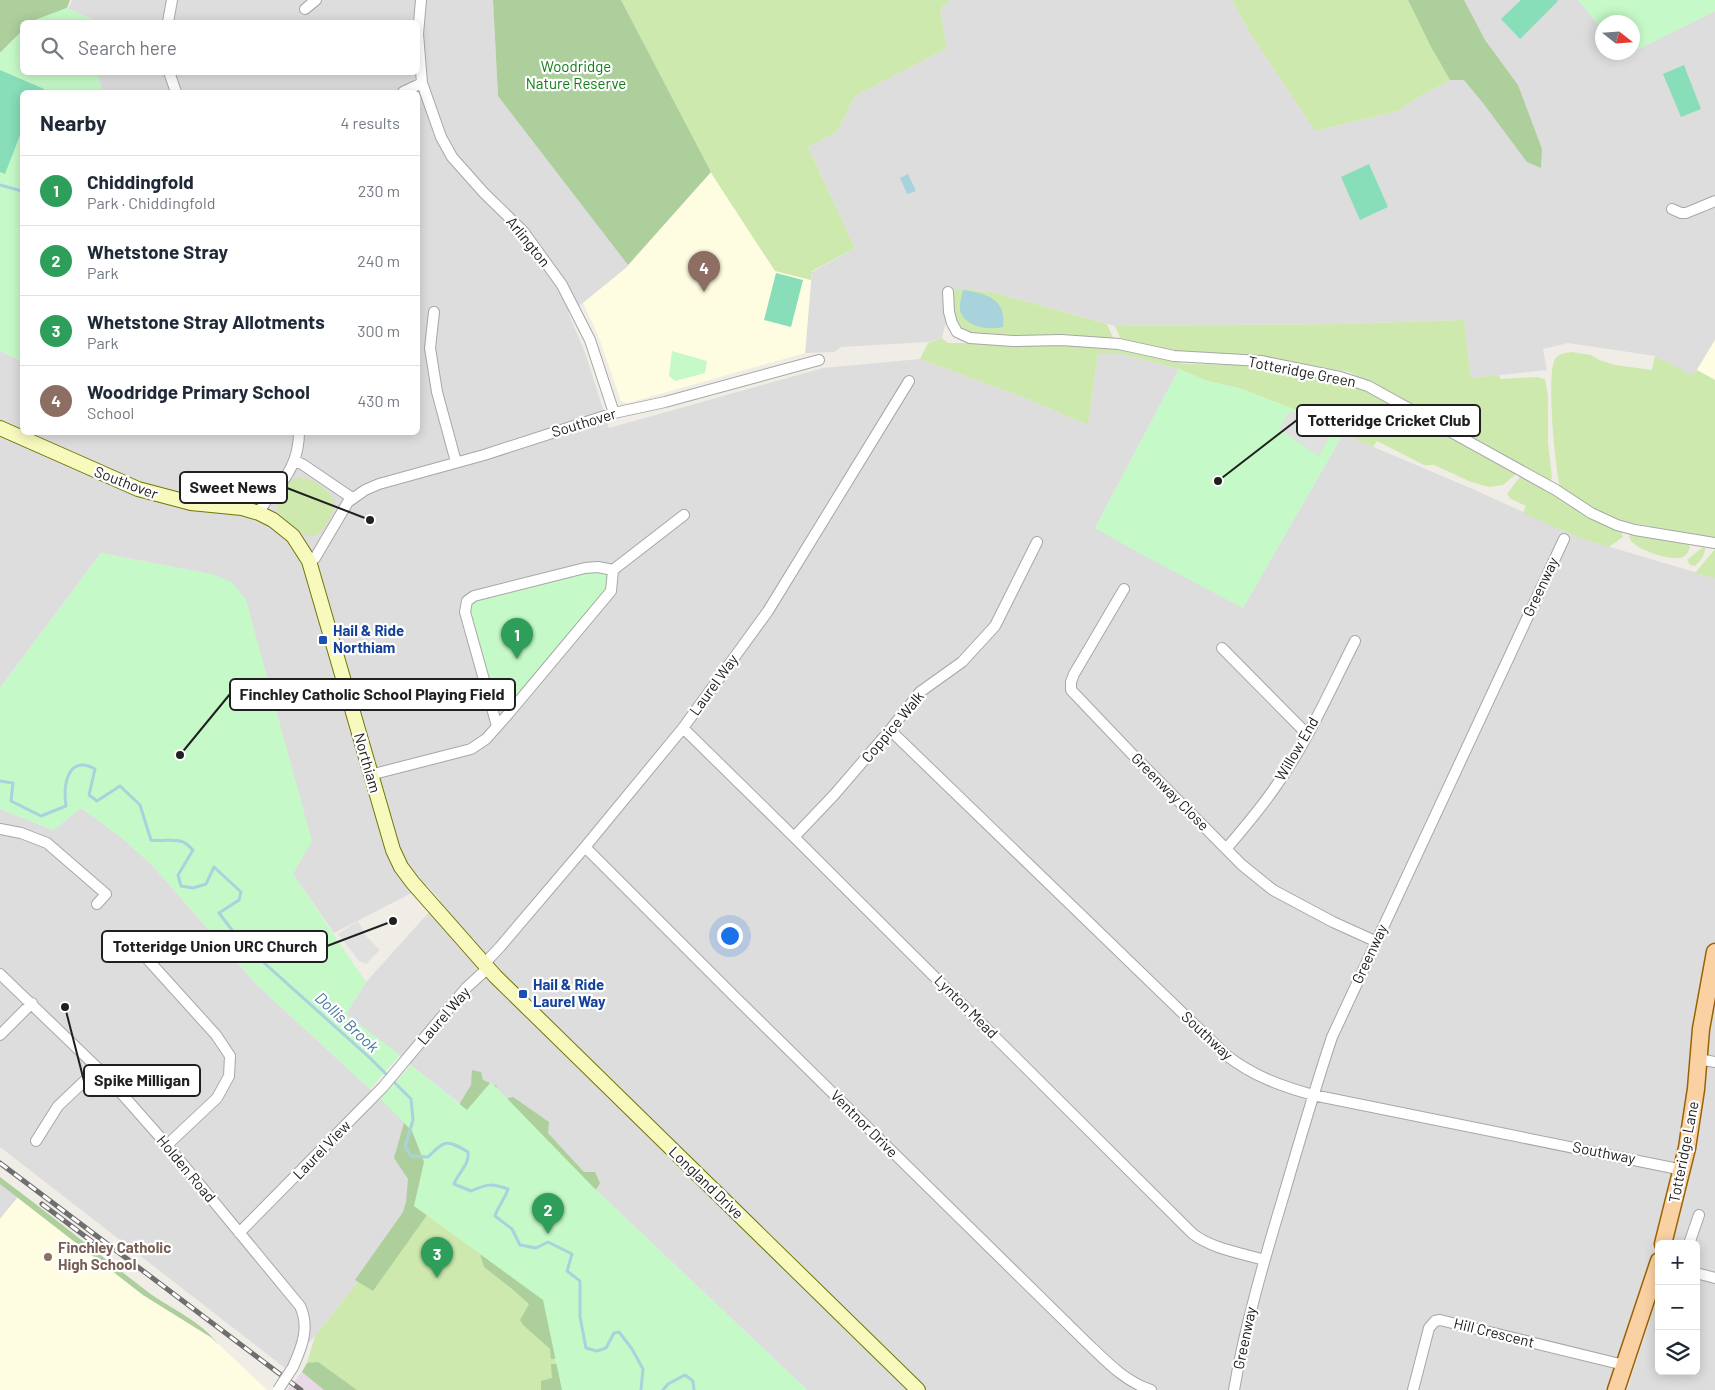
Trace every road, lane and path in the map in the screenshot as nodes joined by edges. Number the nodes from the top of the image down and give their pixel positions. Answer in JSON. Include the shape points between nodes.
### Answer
{"nodes":[{"id":1,"x":172,"y":0,"type":"edge"},
{"id":2,"x":316,"y":0,"type":"edge"},
{"id":3,"x":421,"y":0,"type":"edge"},
{"id":4,"x":305,"y":9,"type":"dead end"},
{"id":5,"x":168,"y":20,"type":"edge"},
{"id":6,"x":419,"y":20,"type":"edge"},
{"id":7,"x":420,"y":58,"type":"edge"},
{"id":8,"x":169,"y":75,"type":"edge"},
{"id":9,"x":422,"y":83,"type":"junction"},
{"id":10,"x":175,"y":90,"type":"edge"},
{"id":11,"x":407,"y":90,"type":"edge"},
{"id":12,"x":1715,"y":201,"type":"edge"},
{"id":13,"x":1672,"y":209,"type":"dead end"},
{"id":14,"x":948,"y":292,"type":"dead end"},
{"id":15,"x":434,"y":312,"type":"dead end"},
{"id":16,"x":819,"y":360,"type":"dead end"},
{"id":17,"x":909,"y":381,"type":"dead end"},
{"id":18,"x":614,"y":413,"type":"junction"},
{"id":19,"x":0,"y":428,"type":"edge"},
{"id":20,"x":299,"y":435,"type":"edge"},
{"id":21,"x":295,"y":461,"type":"junction"},
{"id":22,"x":456,"y":462,"type":"junction"},
{"id":23,"x":352,"y":498,"type":"junction"},
{"id":24,"x":259,"y":513,"type":"junction"},
{"id":25,"x":684,"y":515,"type":"dead end"},
{"id":26,"x":1564,"y":538,"type":"dead end"},
{"id":27,"x":1037,"y":542,"type":"dead end"},
{"id":28,"x":1715,"y":543,"type":"edge"},
{"id":29,"x":309,"y":561,"type":"junction"},
{"id":30,"x":613,"y":570,"type":"junction"},
{"id":31,"x":1124,"y":589,"type":"dead end"},
{"id":32,"x":1355,"y":641,"type":"dead end"},
{"id":33,"x":1222,"y":648,"type":"dead end"},
{"id":34,"x":497,"y":726,"type":"junction"},
{"id":35,"x":683,"y":728,"type":"junction"},
{"id":36,"x":890,"y":730,"type":"junction"},
{"id":37,"x":1307,"y":734,"type":"junction"},
{"id":38,"x":370,"y":775,"type":"junction"},
{"id":39,"x":0,"y":829,"type":"edge"},
{"id":40,"x":794,"y":837,"type":"junction"},
{"id":41,"x":585,"y":847,"type":"junction"},
{"id":42,"x":1226,"y":848,"type":"junction"},
{"id":43,"x":97,"y":904,"type":"dead end"},
{"id":44,"x":131,"y":941,"type":"dead end"},
{"id":45,"x":1375,"y":941,"type":"junction"},
{"id":46,"x":1715,"y":952,"type":"edge"},
{"id":47,"x":489,"y":969,"type":"junction"},
{"id":48,"x":0,"y":974,"type":"edge"},
{"id":49,"x":32,"y":1003,"type":"junction"},
{"id":50,"x":0,"y":1036,"type":"edge"},
{"id":51,"x":1699,"y":1060,"type":"junction"},
{"id":52,"x":1715,"y":1062,"type":"edge"},
{"id":53,"x":403,"y":1065,"type":"joint"},
{"id":54,"x":98,"y":1068,"type":"junction"},
{"id":55,"x":1312,"y":1095,"type":"junction"},
{"id":56,"x":36,"y":1141,"type":"dead end"},
{"id":57,"x":167,"y":1145,"type":"junction"},
{"id":58,"x":1683,"y":1170,"type":"junction"},
{"id":59,"x":1699,"y":1215,"type":"dead end"},
{"id":60,"x":239,"y":1233,"type":"junction"},
{"id":61,"x":1664,"y":1240,"type":"edge"},
{"id":62,"x":1690,"y":1240,"type":"edge"},
{"id":63,"x":1264,"y":1260,"type":"junction"},
{"id":64,"x":1655,"y":1274,"type":"edge"},
{"id":65,"x":1700,"y":1274,"type":"edge"},
{"id":66,"x":1715,"y":1278,"type":"edge"},
{"id":67,"x":1624,"y":1365,"type":"junction"},
{"id":68,"x":278,"y":1390,"type":"edge"},
{"id":69,"x":918,"y":1390,"type":"edge"},
{"id":70,"x":1151,"y":1390,"type":"edge"},
{"id":71,"x":1234,"y":1390,"type":"edge"},
{"id":72,"x":1413,"y":1390,"type":"edge"},
{"id":73,"x":1616,"y":1390,"type":"edge"}],
"edges":[{"from":1,"to":5,"type":"street"},
{"from":2,"to":4,"type":"street"},
{"from":3,"to":6,"type":"street","name":"Arlington"},
{"from":7,"to":9,"type":"street","name":"Arlington"},
{"from":8,"to":10,"type":"street"},
{"from":9,"to":11,"type":"street"},
{"from":9,"to":18,"type":"street","name":"Arlington","via":[[434,120],[452,157],[523,231],[562,285],[590,340]]},
{"from":12,"to":13,"type":"street","via":[[1686,213]]},
{"from":14,"to":28,"type":"street","name":"Totteridge Green","via":[[952,323],[957,332],[970,338],[1119,344],[1174,356],[1261,361],[1368,386],[1617,525]]},
{"from":15,"to":22,"type":"street","via":[[430,348],[437,392]]},
{"from":16,"to":18,"type":"street","name":"Southover"},
{"from":17,"to":35,"type":"street","name":"Laurel Way","via":[[768,611]]},
{"from":18,"to":22,"type":"street","name":"Southover"},
{"from":19,"to":24,"type":"street","name":"Southover","via":[[138,489],[191,503]]},
{"from":20,"to":21,"type":"street"},
{"from":21,"to":23,"type":"street"},
{"from":21,"to":24,"type":"street"},
{"from":22,"to":23,"type":"street","name":"Southover","via":[[379,484]]},
{"from":23,"to":29,"type":"street","name":"Southover","via":[[315,558]]},
{"from":24,"to":29,"type":"street","name":"Northiam","via":[[293,536]]},
{"from":25,"to":30,"type":"street"},
{"from":26,"to":45,"type":"street","name":"Greenway"},
{"from":27,"to":36,"type":"street","name":"Coppice Walk","via":[[995,626],[962,662],[920,692]]},
{"from":29,"to":38,"type":"street","name":"Northiam"},
{"from":30,"to":34,"type":"street","via":[[611,591]]},
{"from":30,"to":34,"type":"street","via":[[585,568],[474,596],[467,601],[466,612]]},
{"from":31,"to":42,"type":"street","name":"Greenway Close","via":[[1074,674],[1071,690]]},
{"from":32,"to":37,"type":"street","name":"Willow End"},
{"from":33,"to":37,"type":"street"},
{"from":34,"to":38,"type":"street","via":[[471,749]]},
{"from":35,"to":40,"type":"street","name":"Lynton Mead"},
{"from":35,"to":41,"type":"street","name":"Laurel Way"},
{"from":36,"to":40,"type":"street","name":"Coppice Walk"},
{"from":36,"to":55,"type":"street","name":"Southway","via":[[1226,1055],[1240,1066],[1278,1085]]},
{"from":37,"to":42,"type":"street","name":"Willow End","via":[[1277,784]]},
{"from":38,"to":47,"type":"street","name":"Northiam","via":[[401,867]]},
{"from":39,"to":43,"type":"street","via":[[47,843],[106,894]]},
{"from":40,"to":63,"type":"street","name":"Lynton Mead","via":[[1193,1234],[1218,1247]]},
{"from":41,"to":47,"type":"street","name":"Laurel Way","via":[[500,947]]},
{"from":41,"to":70,"type":"street","name":"Ventnor Drive","via":[[1092,1348],[1118,1372]]},
{"from":42,"to":45,"type":"street","name":"Greenway Close","via":[[1273,890]]},
{"from":44,"to":57,"type":"street","via":[[216,1035],[230,1056],[229,1076],[217,1098]]},
{"from":45,"to":55,"type":"street","name":"Greenway","via":[[1332,1037]]},
{"from":46,"to":51,"type":"main road","name":"Totteridge Lane","via":[[1701,1029]]},
{"from":47,"to":53,"type":"street","name":"Laurel Way","via":[[466,988]]},
{"from":47,"to":69,"type":"street","name":"Longland Drive"},
{"from":48,"to":49,"type":"street","name":"Holden Road"},
{"from":49,"to":50,"type":"street"},
{"from":49,"to":54,"type":"street","name":"Holden Road"},
{"from":51,"to":52,"type":"street"},
{"from":51,"to":58,"type":"main road","name":"Totteridge Lane"},
{"from":53,"to":60,"type":"street","name":"Laurel View"},
{"from":54,"to":56,"type":"street","via":[[58,1106]]},
{"from":54,"to":57,"type":"street","name":"Holden Road"},
{"from":55,"to":58,"type":"street","name":"Southway"},
{"from":55,"to":63,"type":"street","name":"Greenway"},
{"from":57,"to":60,"type":"street","name":"Holden Road"},
{"from":58,"to":61,"type":"main road","name":"Totteridge Lane"},
{"from":59,"to":62,"type":"street"},
{"from":60,"to":68,"type":"street","name":"Holden Road","bridge":true,"via":[[304,1314],[304,1336],[293,1366]]},
{"from":63,"to":71,"type":"street","name":"Greenway","via":[[1247,1321]]},
{"from":64,"to":67,"type":"main road"},
{"from":65,"to":66,"type":"street"},
{"from":67,"to":72,"type":"street","name":"Hill Crescent","via":[[1440,1320],[1429,1328]]},
{"from":67,"to":73,"type":"main road"}]}
